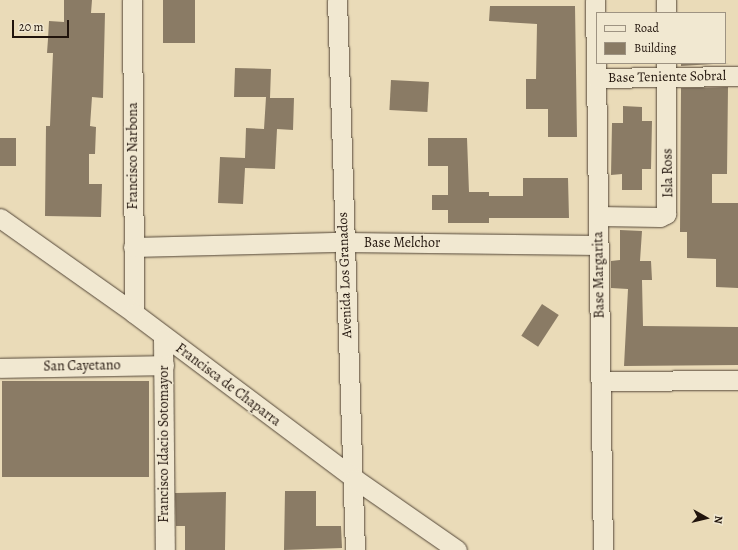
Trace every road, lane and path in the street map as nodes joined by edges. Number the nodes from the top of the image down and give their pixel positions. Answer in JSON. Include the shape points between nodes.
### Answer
{"nodes":[{"id":1,"x":132,"y":0,"type":"edge"},
{"id":2,"x":337,"y":0,"type":"edge"},
{"id":3,"x":595,"y":0,"type":"edge"},
{"id":4,"x":666,"y":0,"type":"edge"},
{"id":5,"x":666,"y":12,"type":"edge"},
{"id":6,"x":666,"y":70,"type":"edge"},
{"id":7,"x":738,"y":76,"type":"edge"},
{"id":8,"x":596,"y":78,"type":"junction"},
{"id":9,"x":598,"y":216,"type":"junction"},
{"id":10,"x":0,"y":218,"type":"edge"},
{"id":11,"x":343,"y":242,"type":"junction"},
{"id":12,"x":598,"y":245,"type":"junction"},
{"id":13,"x":133,"y":247,"type":"junction"},
{"id":14,"x":134,"y":313,"type":"junction"},
{"id":15,"x":163,"y":338,"type":"junction"},
{"id":16,"x":164,"y":365,"type":"junction"},
{"id":17,"x":0,"y":368,"type":"edge"},
{"id":18,"x":738,"y":380,"type":"edge"},
{"id":19,"x":601,"y":381,"type":"junction"},
{"id":20,"x":355,"y":479,"type":"junction"},
{"id":21,"x":165,"y":550,"type":"edge"},
{"id":22,"x":355,"y":550,"type":"edge"},
{"id":23,"x":457,"y":550,"type":"edge"},
{"id":24,"x":603,"y":550,"type":"edge"}],
"edges":[{"from":1,"to":13,"type":"street","name":"Francisco Narbona"},
{"from":2,"to":11,"type":"street","name":"Avenida Los Granados"},
{"from":3,"to":8,"type":"street","name":"Base Margarita"},
{"from":4,"to":5,"type":"street"},
{"from":6,"to":7,"type":"street","name":"Base Teniente Sobral"},
{"from":6,"to":8,"type":"street","name":"Base Teniente Sobral"},
{"from":6,"to":9,"type":"street","name":"Isla Ross","via":[[666,214],[660,217]]},
{"from":8,"to":9,"type":"street","name":"Base Margarita"},
{"from":9,"to":12,"type":"street","name":"Base Margarita"},
{"from":10,"to":14,"type":"street","name":"Francisca de Chaparra"},
{"from":11,"to":12,"type":"street","name":"Base Melchor"},
{"from":11,"to":13,"type":"street","name":"Base Melchor"},
{"from":11,"to":20,"type":"street","name":"Avenida Los Granados"},
{"from":12,"to":19,"type":"street","name":"Base Margarita"},
{"from":13,"to":14,"type":"street","name":"Francisco Narbona"},
{"from":14,"to":15,"type":"street","name":"Francisca de Chaparra"},
{"from":15,"to":16,"type":"street","name":"Francisco Idacio Sotomayor"},
{"from":15,"to":20,"type":"street","name":"Francisca de Chaparra"},
{"from":16,"to":17,"type":"street","name":"San Cayetano"},
{"from":16,"to":21,"type":"street","name":"Francisco Idacio Sotomayor"},
{"from":18,"to":19,"type":"street"},
{"from":19,"to":24,"type":"street","name":"Base Margarita"},
{"from":20,"to":22,"type":"street","name":"Avenida Los Granados"},
{"from":20,"to":23,"type":"street","name":"Francisca de Chaparra"}]}
